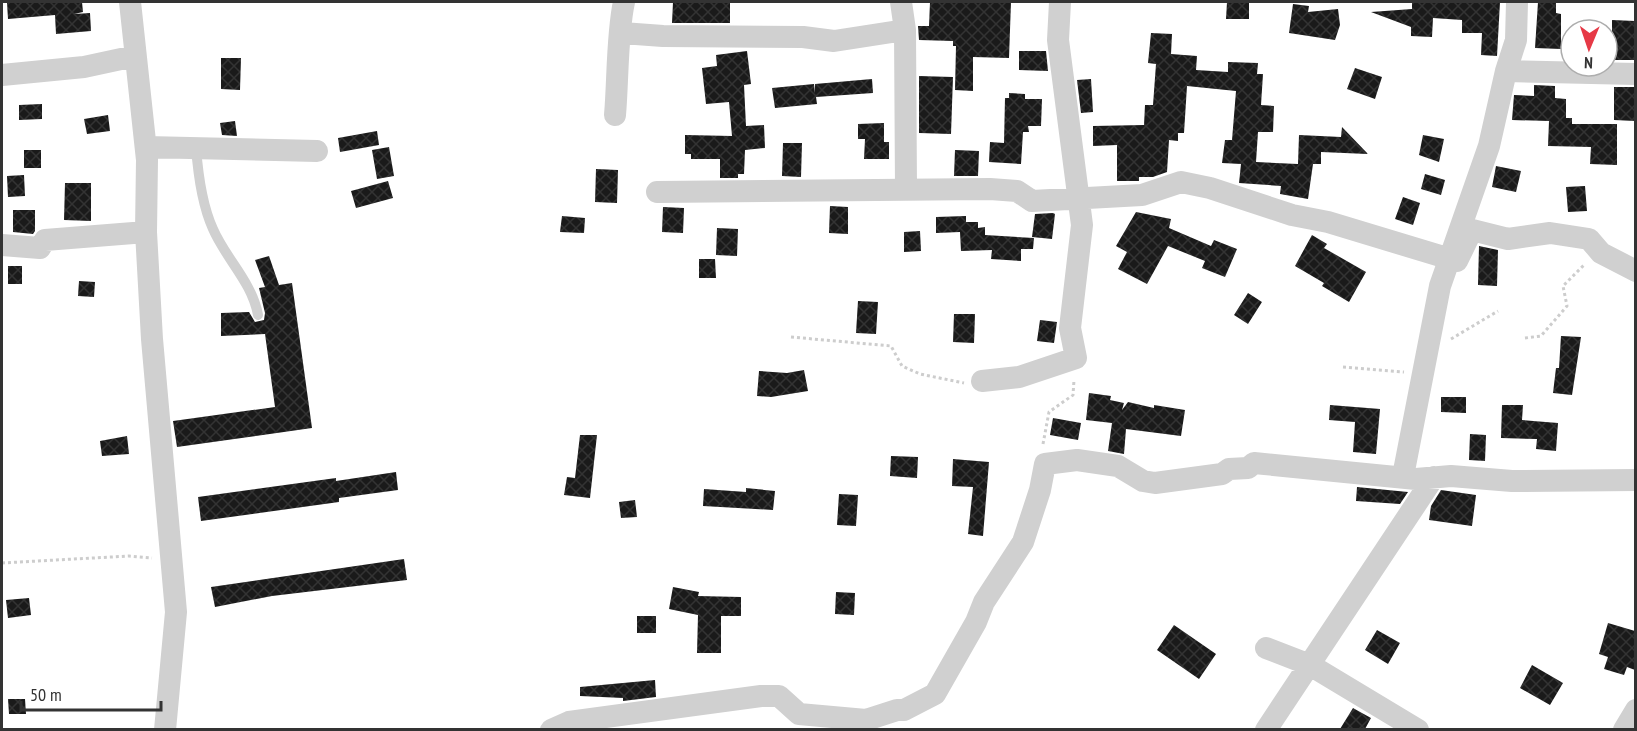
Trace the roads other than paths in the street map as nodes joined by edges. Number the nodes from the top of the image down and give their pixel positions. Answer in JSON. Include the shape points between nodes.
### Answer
{"nodes":[{"id":1,"x":130,"y":2,"type":"edge"},
{"id":2,"x":624,"y":2,"type":"edge"},
{"id":3,"x":901,"y":2,"type":"edge"},
{"id":4,"x":1060,"y":2,"type":"edge"},
{"id":5,"x":1517,"y":2,"type":"edge"},
{"id":6,"x":905,"y":30,"type":"junction"},
{"id":7,"x":622,"y":33,"type":"junction"},
{"id":8,"x":135,"y":56,"type":"junction"},
{"id":9,"x":1506,"y":71,"type":"junction"},
{"id":10,"x":1635,"y":74,"type":"edge"},
{"id":11,"x":2,"y":75,"type":"edge"},
{"id":12,"x":615,"y":115,"type":"dead end"},
{"id":13,"x":146,"y":147,"type":"junction"},
{"id":14,"x":196,"y":147,"type":"junction"},
{"id":15,"x":317,"y":151,"type":"dead end"},
{"id":16,"x":906,"y":189,"type":"junction"},
{"id":17,"x":657,"y":192,"type":"dead end"},
{"id":18,"x":1077,"y":201,"type":"junction"},
{"id":19,"x":146,"y":232,"type":"junction"},
{"id":20,"x":2,"y":245,"type":"edge"},
{"id":21,"x":1449,"y":259,"type":"junction"},
{"id":22,"x":1635,"y":271,"type":"edge"},
{"id":23,"x":258,"y":315,"type":"dead end"},
{"id":24,"x":982,"y":381,"type":"road end"},
{"id":25,"x":1403,"y":476,"type":"junction"},
{"id":26,"x":1434,"y":477,"type":"junction"},
{"id":27,"x":1635,"y":480,"type":"edge"},
{"id":28,"x":1266,"y":648,"type":"dead end"},
{"id":29,"x":1310,"y":665,"type":"junction"},
{"id":30,"x":1635,"y":710,"type":"edge"},
{"id":31,"x":857,"y":725,"type":"edge"},
{"id":32,"x":165,"y":729,"type":"edge"},
{"id":33,"x":551,"y":729,"type":"edge"},
{"id":34,"x":1266,"y":729,"type":"edge"},
{"id":35,"x":1418,"y":729,"type":"edge"},
{"id":36,"x":1624,"y":729,"type":"edge"}],
"edges":[{"from":1,"to":8,"type":"street"},
{"from":2,"to":7,"type":"street"},
{"from":3,"to":6,"type":"street"},
{"from":4,"to":18,"type":"street","via":[[1058,40]]},
{"from":5,"to":9,"type":"street","via":[[1516,40]]},
{"from":6,"to":7,"type":"street","via":[[834,41]]},
{"from":6,"to":16,"type":"street"},
{"from":7,"to":12,"type":"street"},
{"from":8,"to":11,"type":"street","via":[[84,67]]},
{"from":8,"to":13,"type":"street"},
{"from":9,"to":10,"type":"street"},
{"from":9,"to":21,"type":"street","via":[[1489,146]]},
{"from":13,"to":14,"type":"street"},
{"from":13,"to":19,"type":"street"},
{"from":14,"to":15,"type":"street"},
{"from":14,"to":23,"type":"lane","via":[[198,173],[213,229],[255,299]]},
{"from":16,"to":17,"type":"street"},
{"from":16,"to":18,"type":"street","via":[[990,189],[1017,191],[1032,201]]},
{"from":18,"to":21,"type":"street","via":[[1142,195],[1181,182]]},
{"from":18,"to":24,"type":"street","via":[[1082,225],[1070,328],[1076,358],[1019,377]]},
{"from":19,"to":20,"type":"street","via":[[45,240],[40,248]]},
{"from":19,"to":32,"type":"street","via":[[176,612]]},
{"from":21,"to":22,"type":"street","via":[[1457,261],[1472,230],[1508,238],[1550,233],[1588,238],[1601,253]]},
{"from":21,"to":25,"type":"street","via":[[1440,286]]},
{"from":25,"to":26,"type":"street"},
{"from":25,"to":31,"type":"street","via":[[1254,463],[1222,474],[1155,483],[1143,481],[1118,465],[1077,460],[1045,464],[1023,542],[984,602],[935,694],[904,710]]},
{"from":26,"to":27,"type":"street"},
{"from":26,"to":29,"type":"street"},
{"from":28,"to":29,"type":"street"},
{"from":29,"to":34,"type":"street"},
{"from":29,"to":35,"type":"street"},
{"from":30,"to":36,"type":"street"},
{"from":31,"to":33,"type":"street","via":[[799,714],[779,696],[761,696],[569,722]]}]}
